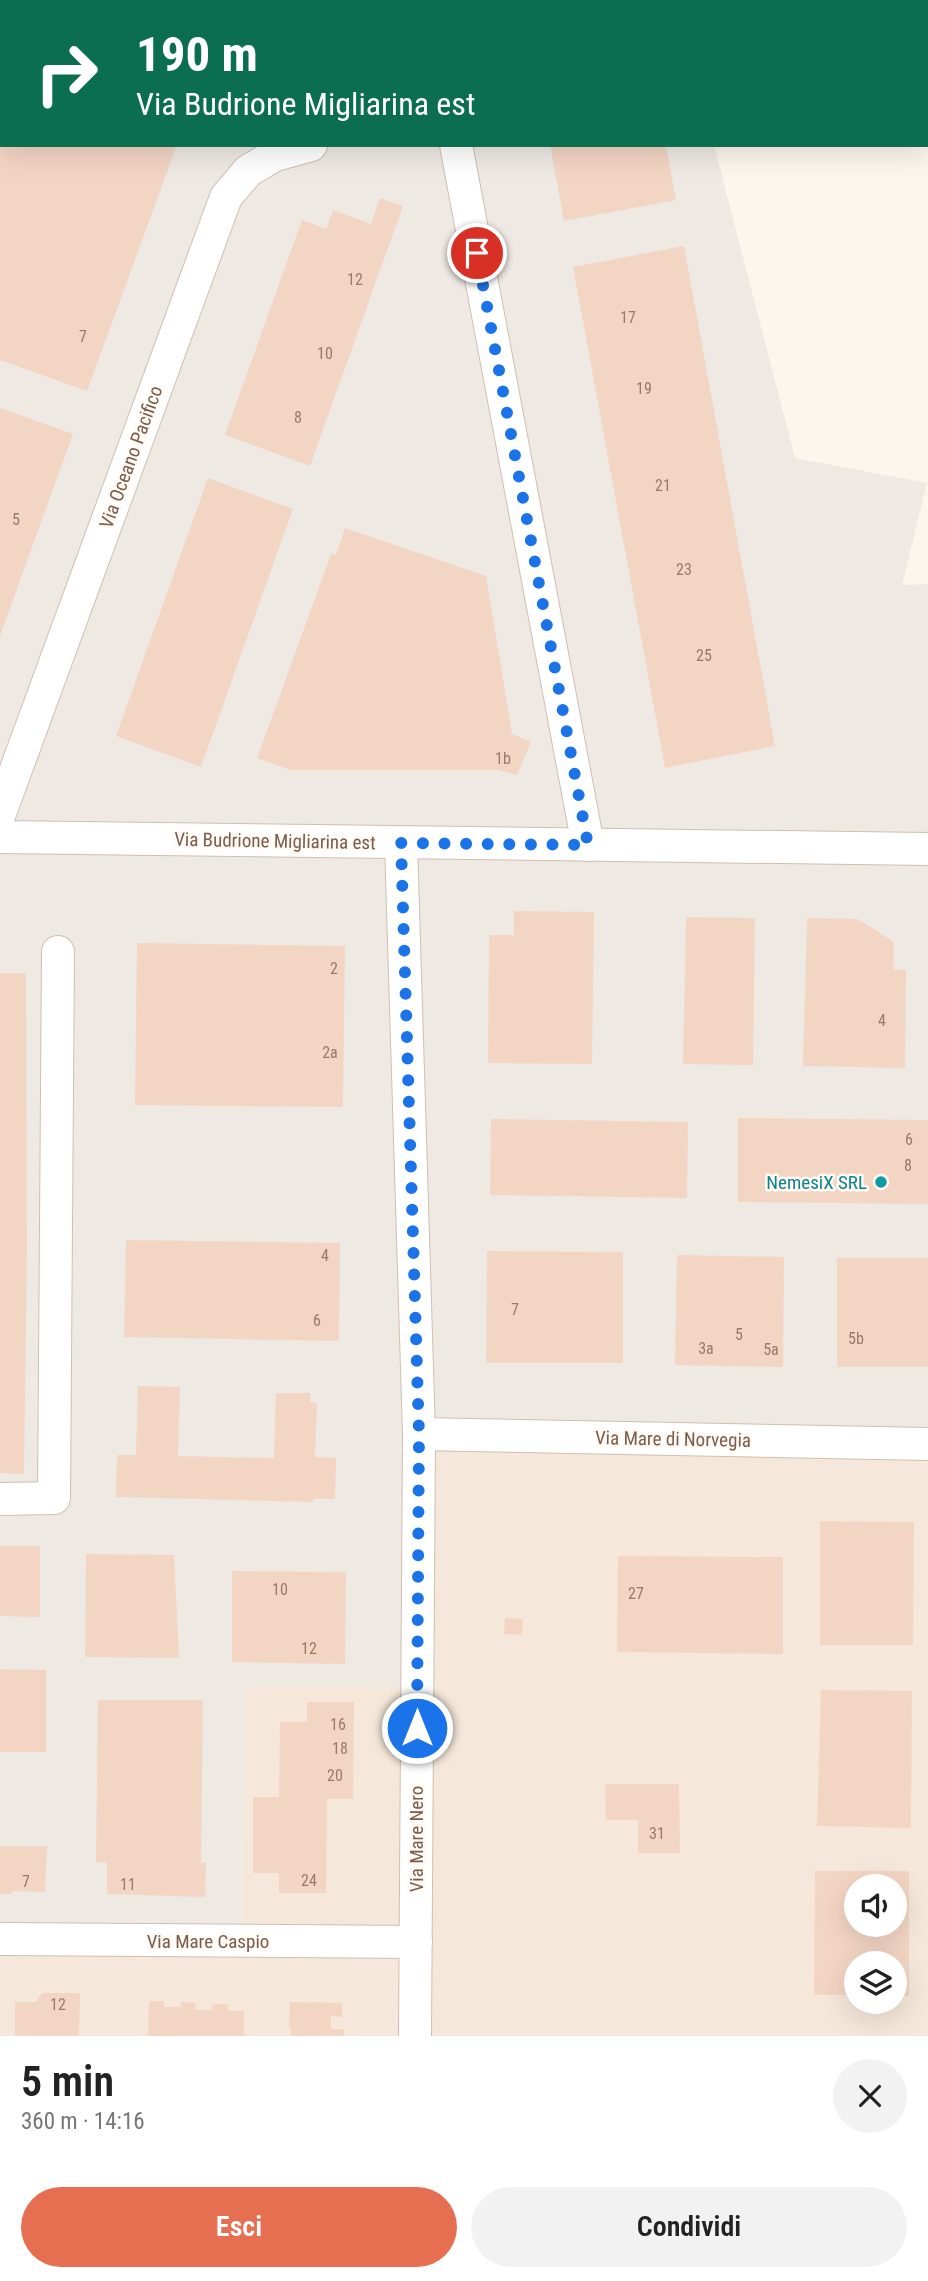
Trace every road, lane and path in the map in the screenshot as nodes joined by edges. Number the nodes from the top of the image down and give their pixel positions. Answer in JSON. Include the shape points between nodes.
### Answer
{"nodes":[{"id":1,"x":304,"y":147,"type":"edge"},
{"id":2,"x":456,"y":147,"type":"edge"},
{"id":3,"x":0,"y":813,"type":"edge"},
{"id":4,"x":0,"y":837,"type":"edge"},
{"id":5,"x":401,"y":843,"type":"junction"},
{"id":6,"x":588,"y":845,"type":"junction"},
{"id":7,"x":928,"y":849,"type":"edge"},
{"id":8,"x":58,"y":952,"type":"dead end"},
{"id":9,"x":419,"y":1434,"type":"junction"},
{"id":10,"x":928,"y":1444,"type":"edge"},
{"id":11,"x":0,"y":1499,"type":"edge"},
{"id":12,"x":0,"y":1939,"type":"edge"},
{"id":13,"x":416,"y":1942,"type":"junction"},
{"id":14,"x":415,"y":2036,"type":"edge"}],
"edges":[{"from":1,"to":3,"type":"street","name":"Via Oceano Pacifico","via":[[275,155],[248,171],[226,197]]},
{"from":2,"to":6,"type":"street"},
{"from":4,"to":5,"type":"street","name":"Via Budrione Migliarina est"},
{"from":5,"to":6,"type":"street","name":"Via Budrione Migliarina est"},
{"from":5,"to":9,"type":"street","name":"Via Mare Nero"},
{"from":6,"to":7,"type":"street","name":"Via Budrione Migliarina est"},
{"from":8,"to":11,"type":"street","via":[[54,1497]]},
{"from":9,"to":10,"type":"street","name":"Via Mare di Norvegia"},
{"from":9,"to":13,"type":"street","name":"Via Mare Nero"},
{"from":12,"to":13,"type":"street","name":"Via Mare Caspio"},
{"from":13,"to":14,"type":"street","name":"Via Mare Nero"}]}
